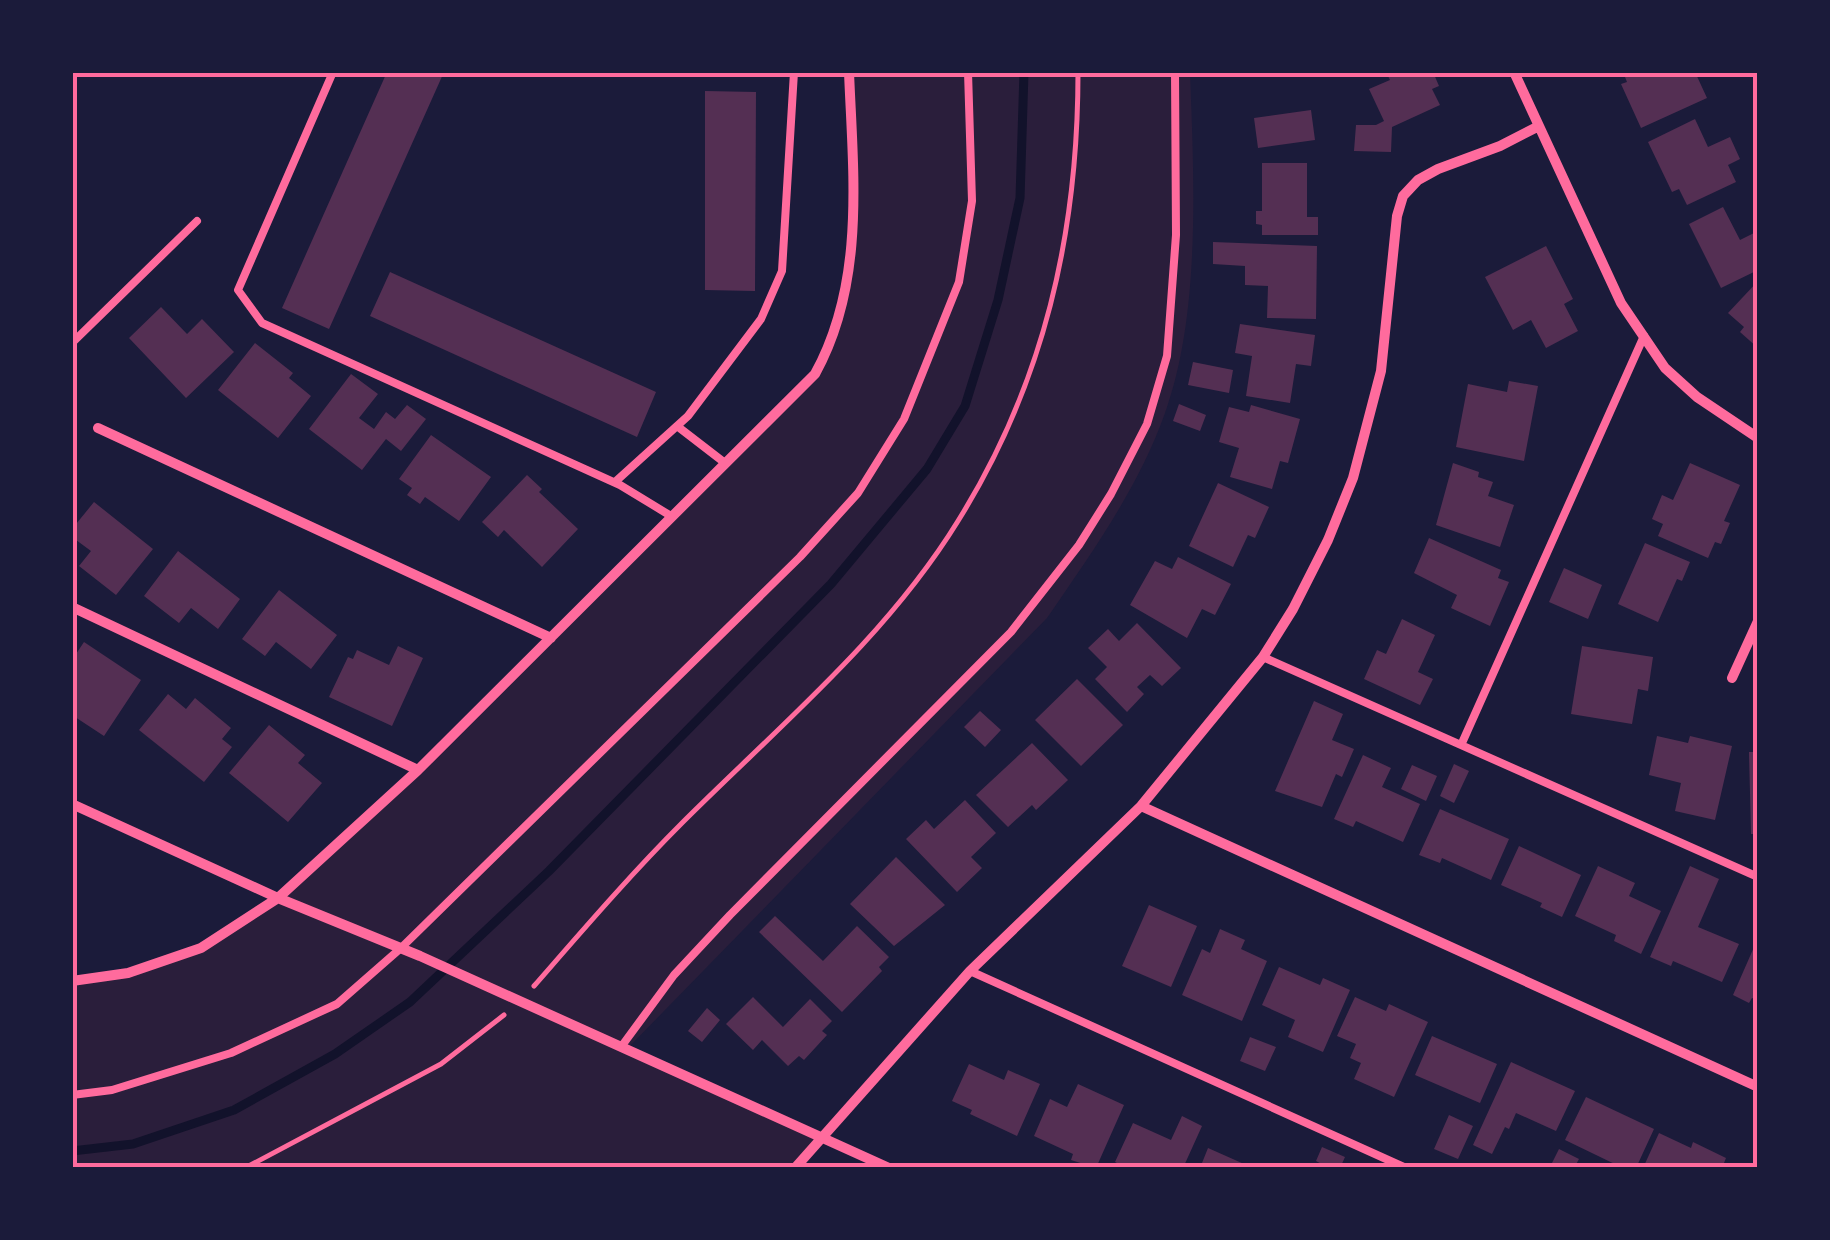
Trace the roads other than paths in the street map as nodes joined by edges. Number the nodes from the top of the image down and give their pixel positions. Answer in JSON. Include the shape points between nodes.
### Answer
{"nodes":[{"id":1,"x":334,"y":72,"type":"edge"},
{"id":2,"x":794,"y":72,"type":"edge"},
{"id":3,"x":849,"y":72,"type":"edge"},
{"id":4,"x":968,"y":72,"type":"edge"},
{"id":5,"x":1175,"y":72,"type":"edge"},
{"id":6,"x":1514,"y":72,"type":"edge"},
{"id":7,"x":1539,"y":126,"type":"junction"},
{"id":8,"x":197,"y":222,"type":"dead end"},
{"id":9,"x":1644,"y":336,"type":"junction"},
{"id":10,"x":72,"y":343,"type":"edge"},
{"id":11,"x":677,"y":426,"type":"junction"},
{"id":12,"x":98,"y":428,"type":"dead end"},
{"id":13,"x":1758,"y":438,"type":"edge"},
{"id":14,"x":725,"y":463,"type":"junction"},
{"id":15,"x":615,"y":482,"type":"junction"},
{"id":16,"x":671,"y":516,"type":"junction"},
{"id":17,"x":72,"y":607,"type":"edge"},
{"id":18,"x":1758,"y":621,"type":"edge"},
{"id":19,"x":551,"y":638,"type":"junction"},
{"id":20,"x":1263,"y":657,"type":"junction"},
{"id":21,"x":1732,"y":678,"type":"dead end"},
{"id":22,"x":1462,"y":743,"type":"junction"},
{"id":23,"x":418,"y":770,"type":"junction"},
{"id":24,"x":72,"y":804,"type":"edge"},
{"id":25,"x":1141,"y":806,"type":"junction"},
{"id":26,"x":1758,"y":877,"type":"edge"},
{"id":27,"x":278,"y":898,"type":"junction"},
{"id":28,"x":401,"y":948,"type":"junction"},
{"id":29,"x":970,"y":971,"type":"junction"},
{"id":30,"x":72,"y":980,"type":"edge"},
{"id":31,"x":621,"y":1047,"type":"junction"},
{"id":32,"x":1758,"y":1087,"type":"edge"},
{"id":33,"x":72,"y":1096,"type":"edge"},
{"id":34,"x":823,"y":1138,"type":"junction"},
{"id":35,"x":795,"y":1168,"type":"edge"},
{"id":36,"x":888,"y":1168,"type":"edge"},
{"id":37,"x":1406,"y":1168,"type":"edge"}],
"edges":[{"from":1,"to":15,"type":"lane","via":[[238,290],[262,323]]},
{"from":2,"to":11,"type":"lane","via":[[782,271],[761,319]]},
{"from":3,"to":14,"type":"street","via":[[853,216],[848,287],[832,344],[815,374]]},
{"from":4,"to":28,"type":"lane","via":[[972,202],[959,282],[904,418],[858,492],[800,557]]},
{"from":5,"to":31,"type":"lane","via":[[1176,235],[1167,356],[1147,424],[1111,494],[1010,632],[730,914]]},
{"from":6,"to":7,"type":"street"},
{"from":7,"to":9,"type":"street","via":[[1621,303]]},
{"from":7,"to":20,"type":"street","via":[[1438,169],[1403,196],[1380,371],[1353,478],[1328,540]]},
{"from":8,"to":10,"type":"lane"},
{"from":9,"to":13,"type":"street","via":[[1697,398]]},
{"from":9,"to":22,"type":"lane"},
{"from":11,"to":14,"type":"lane"},
{"from":11,"to":15,"type":"lane"},
{"from":12,"to":19,"type":"street"},
{"from":14,"to":16,"type":"street"},
{"from":15,"to":16,"type":"lane"},
{"from":16,"to":19,"type":"street"},
{"from":17,"to":23,"type":"street"},
{"from":18,"to":21,"type":"street"},
{"from":19,"to":23,"type":"street"},
{"from":20,"to":22,"type":"lane"},
{"from":20,"to":25,"type":"street"},
{"from":22,"to":26,"type":"lane"},
{"from":23,"to":27,"type":"street"},
{"from":24,"to":27,"type":"street"},
{"from":25,"to":29,"type":"street"},
{"from":25,"to":32,"type":"street"},
{"from":27,"to":28,"type":"street"},
{"from":27,"to":30,"type":"street","via":[[201,948],[128,973]]},
{"from":28,"to":31,"type":"street"},
{"from":28,"to":33,"type":"lane","via":[[337,1004],[232,1053]]},
{"from":29,"to":34,"type":"street"},
{"from":29,"to":37,"type":"lane"},
{"from":31,"to":34,"type":"street"},
{"from":34,"to":35,"type":"street"},
{"from":34,"to":36,"type":"street"}]}
